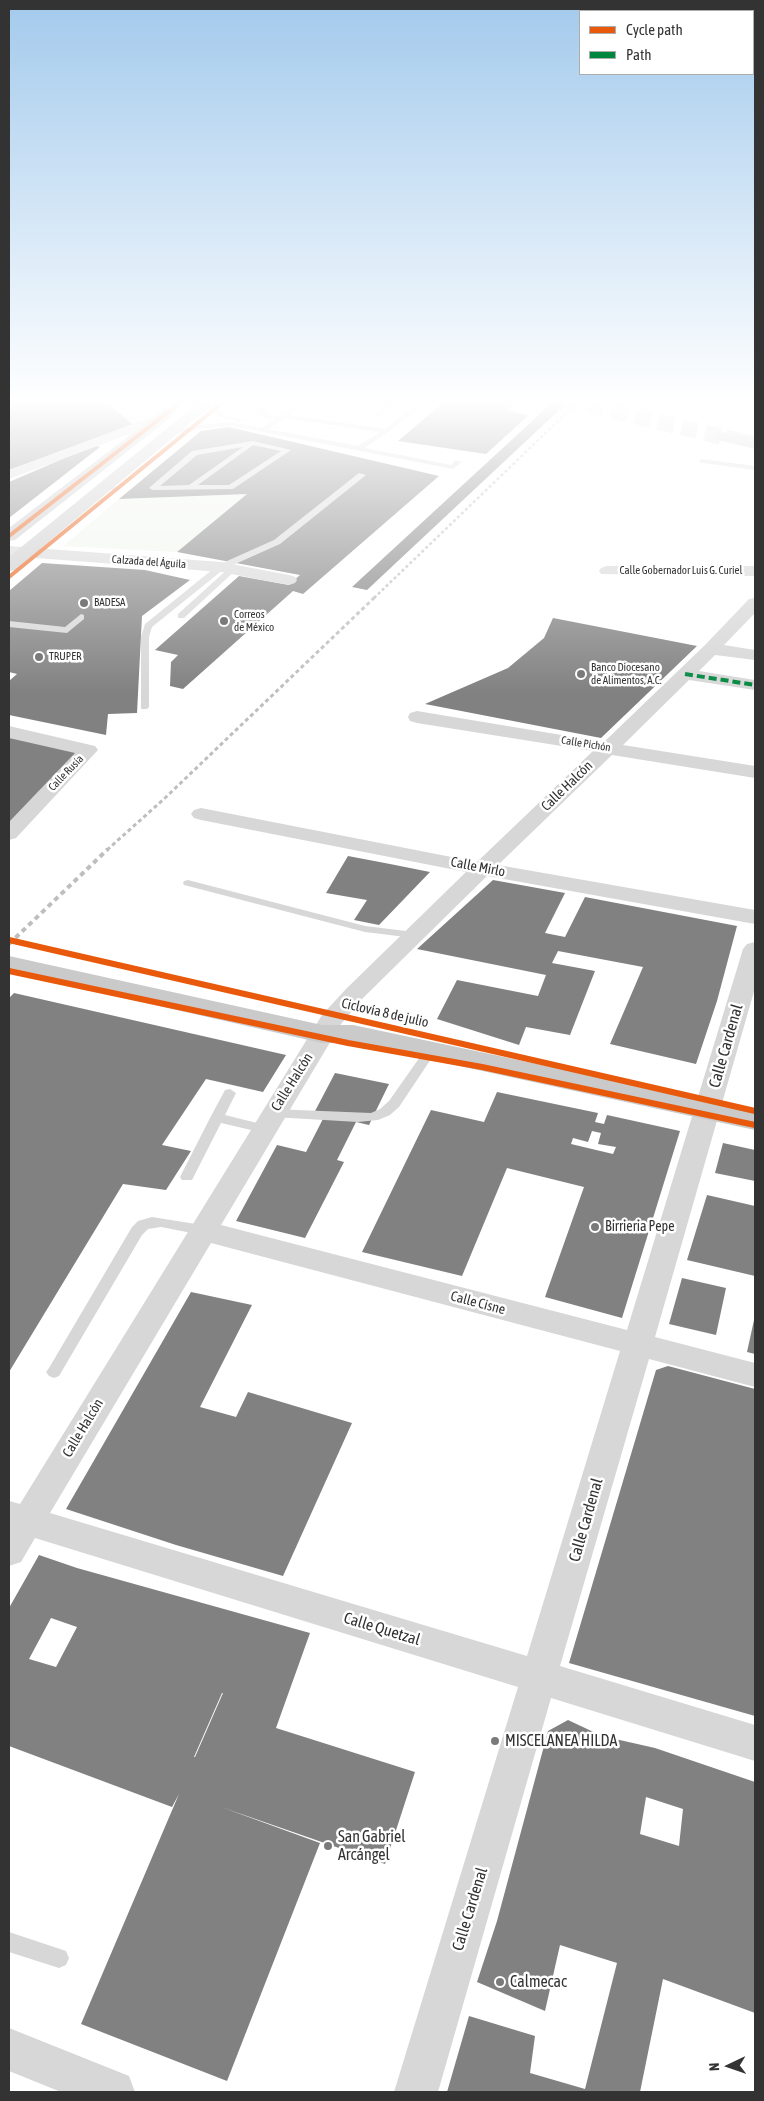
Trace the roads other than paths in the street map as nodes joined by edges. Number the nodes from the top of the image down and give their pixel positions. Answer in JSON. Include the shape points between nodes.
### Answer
{"nodes":[{"id":1,"x":59,"y":497,"type":"edge"},
{"id":2,"x":99,"y":497,"type":"edge"},
{"id":3,"x":334,"y":497,"type":"edge"},
{"id":4,"x":9,"y":536,"type":"edge"},
{"id":5,"x":9,"y":551,"type":"edge"},
{"id":6,"x":26,"y":552,"type":"junction"},
{"id":7,"x":9,"y":566,"type":"edge"},
{"id":8,"x":227,"y":568,"type":"junction"},
{"id":9,"x":607,"y":571,"type":"dead end"},
{"id":10,"x":755,"y":571,"type":"edge"},
{"id":11,"x":289,"y":580,"type":"dead end"},
{"id":12,"x":755,"y":603,"type":"edge"},
{"id":13,"x":181,"y":616,"type":"dead end"},
{"id":14,"x":81,"y":617,"type":"dead end"},
{"id":15,"x":9,"y":624,"type":"edge"},
{"id":16,"x":711,"y":649,"type":"junction"},
{"id":17,"x":755,"y":655,"type":"edge"},
{"id":18,"x":685,"y":674,"type":"junction"},
{"id":19,"x":755,"y":685,"type":"edge"},
{"id":20,"x":144,"y":707,"type":"dead end"},
{"id":21,"x":417,"y":716,"type":"dead end"},
{"id":22,"x":9,"y":732,"type":"edge"},
{"id":23,"x":607,"y":747,"type":"junction"},
{"id":24,"x":755,"y":772,"type":"edge"},
{"id":25,"x":201,"y":814,"type":"dead end"},
{"id":26,"x":9,"y":834,"type":"edge"},
{"id":27,"x":482,"y":869,"type":"junction"},
{"id":28,"x":188,"y":883,"type":"dead end"},
{"id":29,"x":755,"y":917,"type":"edge"},
{"id":30,"x":414,"y":935,"type":"junction"},
{"id":31,"x":9,"y":945,"type":"edge"},
{"id":32,"x":755,"y":948,"type":"edge"},
{"id":33,"x":9,"y":964,"type":"edge"},
{"id":34,"x":336,"y":1029,"type":"junction"},
{"id":35,"x":431,"y":1050,"type":"junction"},
{"id":36,"x":230,"y":1093,"type":"dead end"},
{"id":37,"x":707,"y":1110,"type":"junction"},
{"id":38,"x":217,"y":1118,"type":"junction"},
{"id":39,"x":755,"y":1120,"type":"edge"},
{"id":40,"x":268,"y":1121,"type":"junction"},
{"id":41,"x":187,"y":1176,"type":"dead end"},
{"id":42,"x":202,"y":1230,"type":"junction"},
{"id":43,"x":638,"y":1345,"type":"junction"},
{"id":44,"x":54,"y":1372,"type":"dead end"},
{"id":45,"x":755,"y":1375,"type":"edge"},
{"id":46,"x":18,"y":1517,"type":"edge"},
{"id":47,"x":9,"y":1551,"type":"edge"},
{"id":48,"x":539,"y":1678,"type":"junction"},
{"id":49,"x":755,"y":1743,"type":"edge"},
{"id":50,"x":9,"y":1942,"type":"edge"},
{"id":51,"x":59,"y":1958,"type":"dead end"},
{"id":52,"x":9,"y":2049,"type":"edge"},
{"id":53,"x":113,"y":2092,"type":"edge"},
{"id":54,"x":416,"y":2092,"type":"edge"}],
"edges":[{"from":1,"to":4,"type":"main road"},
{"from":2,"to":6,"type":"main road"},
{"from":3,"to":8,"type":"lane","via":[[277,542]]},
{"from":5,"to":6,"type":"street","name":"Calzada del Águila"},
{"from":6,"to":7,"type":"main road"},
{"from":6,"to":8,"type":"street","name":"Calzada del Águila"},
{"from":8,"to":11,"type":"street","name":"Calzada del Águila"},
{"from":8,"to":13,"type":"lane"},
{"from":8,"to":20,"type":"lane","via":[[148,626]]},
{"from":9,"to":10,"type":"street","name":"Calle Gobernador Luis G. Curiel"},
{"from":12,"to":16,"type":"street","name":"Calle Halcón"},
{"from":14,"to":15,"type":"lane","via":[[66,630]]},
{"from":16,"to":17,"type":"street"},
{"from":16,"to":18,"type":"street","name":"Calle Halcón"},
{"from":18,"to":19,"type":"street"},
{"from":18,"to":23,"type":"street","name":"Calle Halcón"},
{"from":21,"to":23,"type":"street","name":"Calle Pichón"},
{"from":22,"to":26,"type":"street","name":"Calle Rusia","via":[[88,750]]},
{"from":23,"to":24,"type":"street","name":"Calle Pichón"},
{"from":23,"to":27,"type":"street","name":"Calle Halcón"},
{"from":25,"to":27,"type":"street","name":"Calle Mirlo"},
{"from":27,"to":29,"type":"street","name":"Calle Mirlo"},
{"from":27,"to":30,"type":"street","name":"Calle Halcón"},
{"from":28,"to":30,"type":"lane","via":[[365,929]]},
{"from":30,"to":34,"type":"street","name":"Calle Halcón","via":[[354,994]]},
{"from":31,"to":34,"type":"main road"},
{"from":32,"to":37,"type":"street","name":"Calle Cardenal"},
{"from":33,"to":34,"type":"main road"},
{"from":34,"to":35,"type":"main road"},
{"from":34,"to":40,"type":"street","name":"Calle Halcón"},
{"from":35,"to":37,"type":"main road"},
{"from":35,"to":40,"type":"lane","via":[[386,1112],[373,1117]]},
{"from":36,"to":38,"type":"lane"},
{"from":37,"to":39,"type":"main road"},
{"from":37,"to":43,"type":"street","name":"Calle Cardenal"},
{"from":38,"to":40,"type":"lane"},
{"from":38,"to":41,"type":"lane"},
{"from":40,"to":42,"type":"street","name":"Calle Halcón"},
{"from":42,"to":43,"type":"street","name":"Calle Cisne"},
{"from":42,"to":44,"type":"lane","via":[[162,1222],[143,1225]]},
{"from":42,"to":46,"type":"street","name":"Calle Halcón"},
{"from":43,"to":45,"type":"street","name":"Calle Cisne"},
{"from":43,"to":48,"type":"street","name":"Calle Cardenal"},
{"from":46,"to":47,"type":"street","name":"Calle Halcón"},
{"from":46,"to":48,"type":"street","name":"Calle Quetzal"},
{"from":48,"to":49,"type":"street","name":"Calle Quetzal"},
{"from":48,"to":54,"type":"street","name":"Calle Cardenal"},
{"from":50,"to":51,"type":"lane"},
{"from":52,"to":53,"type":"street"}]}
